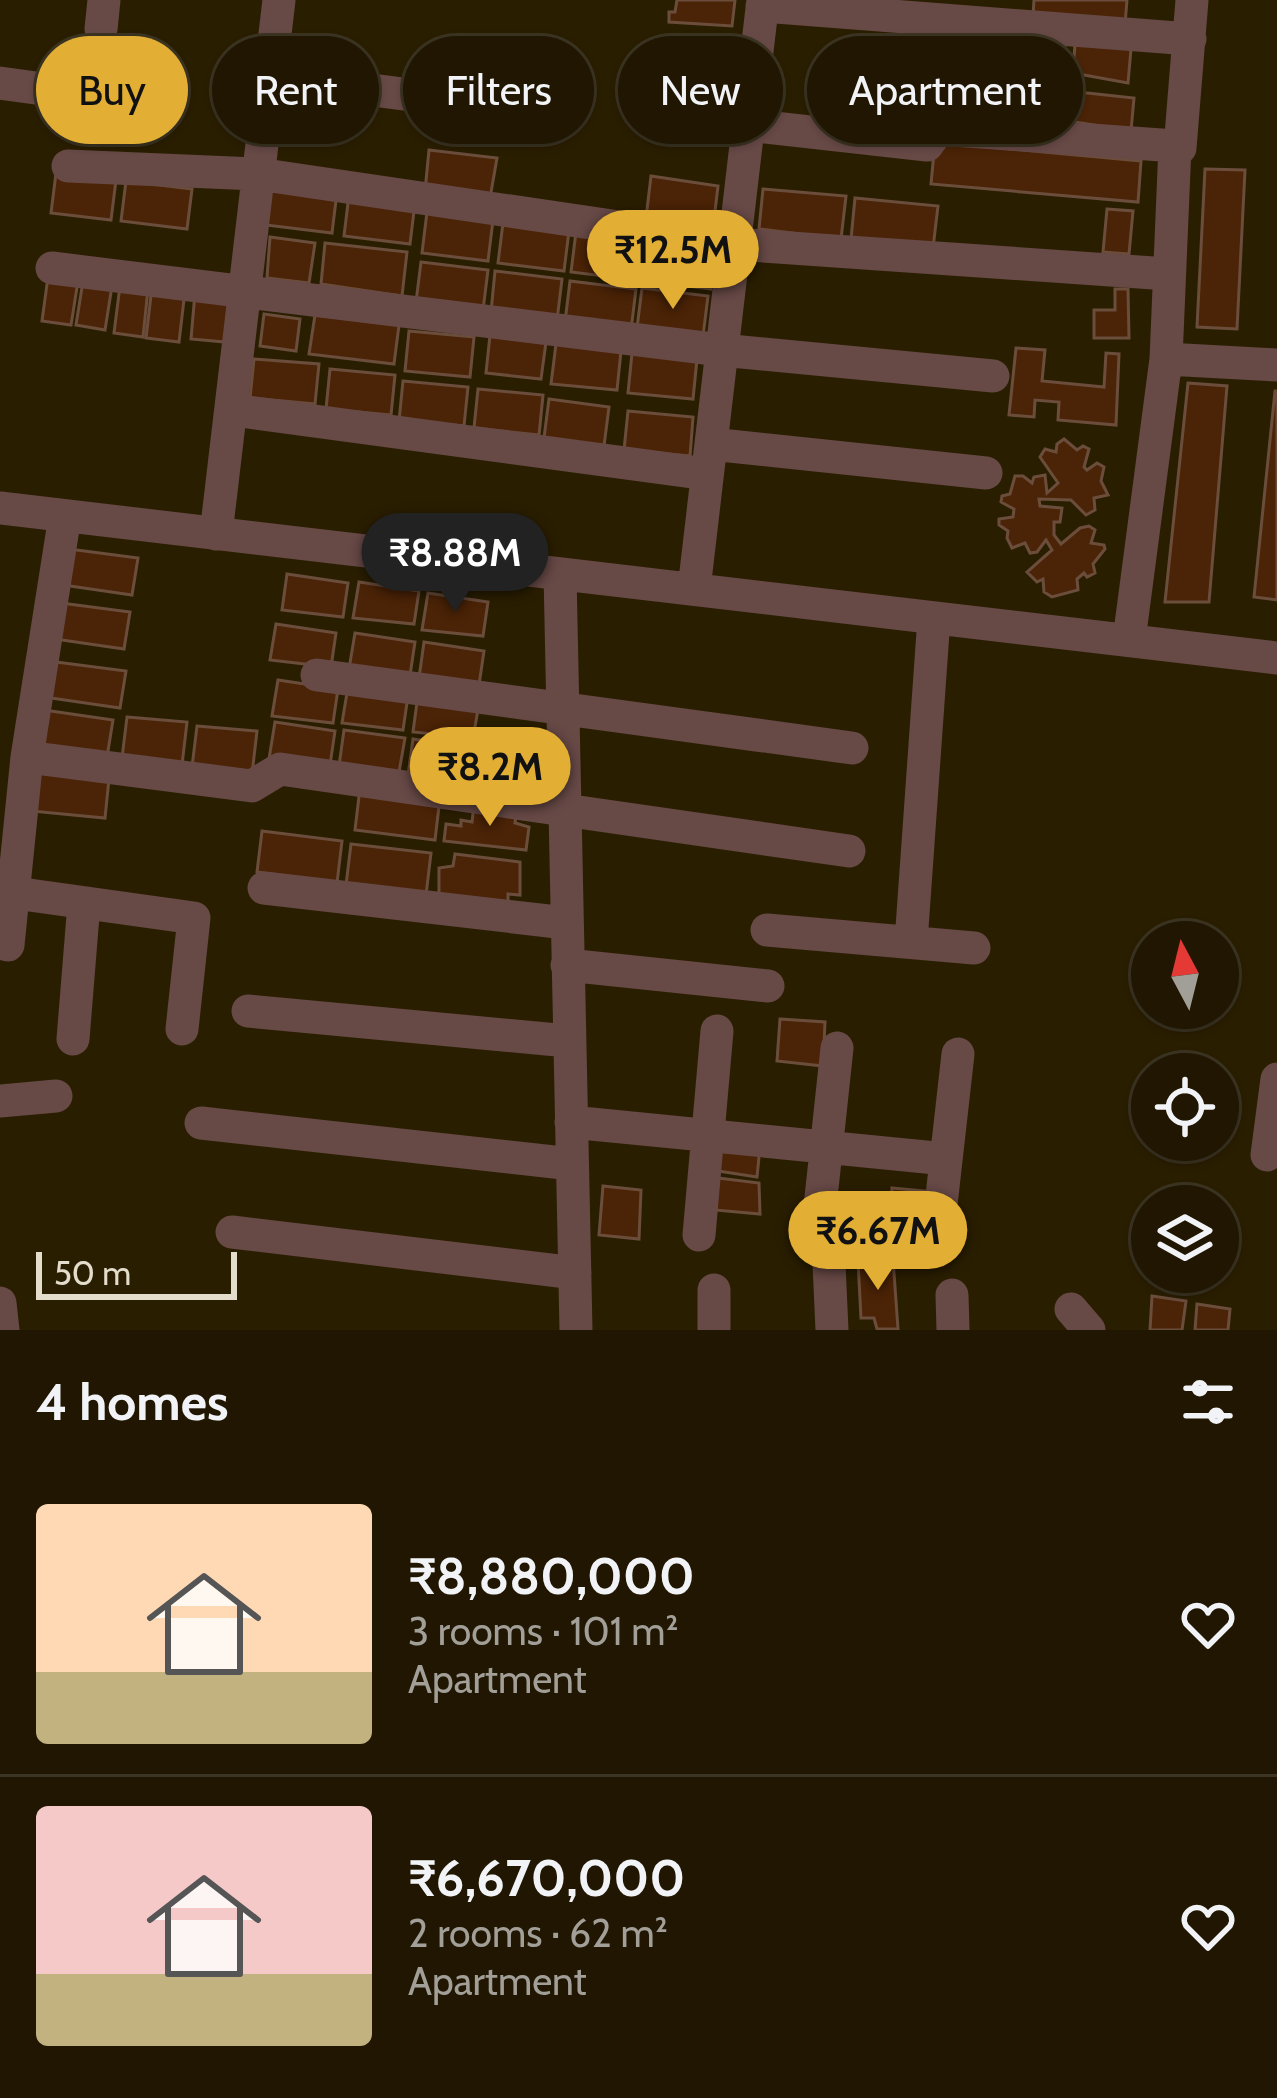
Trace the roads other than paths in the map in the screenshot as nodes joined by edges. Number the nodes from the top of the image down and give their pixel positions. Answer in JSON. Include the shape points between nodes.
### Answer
{"nodes":[{"id":1,"x":279,"y":0,"type":"edge"},
{"id":2,"x":1192,"y":0,"type":"edge"},
{"id":3,"x":762,"y":3,"type":"edge"},
{"id":4,"x":276,"y":36,"type":"edge"},
{"id":5,"x":758,"y":36,"type":"edge"},
{"id":6,"x":1190,"y":39,"type":"junction"},
{"id":7,"x":0,"y":83,"type":"edge"},
{"id":8,"x":36,"y":88,"type":"edge"},
{"id":9,"x":783,"y":129,"type":"edge"},
{"id":10,"x":262,"y":144,"type":"edge"},
{"id":11,"x":746,"y":144,"type":"edge"},
{"id":12,"x":1175,"y":146,"type":"junction"},
{"id":13,"x":68,"y":166,"type":"dead end"},
{"id":14,"x":258,"y":174,"type":"junction"},
{"id":15,"x":734,"y":244,"type":"junction"},
{"id":16,"x":52,"y":268,"type":"dead end"},
{"id":17,"x":1168,"y":274,"type":"junction"},
{"id":18,"x":242,"y":292,"type":"junction"},
{"id":19,"x":721,"y":350,"type":"junction"},
{"id":20,"x":1166,"y":358,"type":"junction"},
{"id":21,"x":1277,"y":365,"type":"edge"},
{"id":22,"x":993,"y":376,"type":"dead end"},
{"id":23,"x":233,"y":410,"type":"junction"},
{"id":24,"x":709,"y":459,"type":"junction"},
{"id":25,"x":986,"y":473,"type":"dead end"},
{"id":26,"x":0,"y":508,"type":"edge"},
{"id":27,"x":65,"y":516,"type":"junction"},
{"id":28,"x":216,"y":534,"type":"junction"},
{"id":29,"x":560,"y":574,"type":"junction"},
{"id":30,"x":694,"y":590,"type":"junction"},
{"id":31,"x":934,"y":618,"type":"junction"},
{"id":32,"x":1129,"y":640,"type":"junction"},
{"id":33,"x":1277,"y":658,"type":"edge"},
{"id":34,"x":317,"y":675,"type":"dead end"},
{"id":35,"x":560,"y":707,"type":"junction"},
{"id":36,"x":852,"y":748,"type":"dead end"},
{"id":37,"x":27,"y":757,"type":"junction"},
{"id":38,"x":563,"y":808,"type":"junction"},
{"id":39,"x":849,"y":850,"type":"dead end"},
{"id":40,"x":264,"y":888,"type":"dead end"},
{"id":41,"x":15,"y":893,"type":"junction"},
{"id":42,"x":84,"y":903,"type":"junction"},
{"id":43,"x":566,"y":923,"type":"junction"},
{"id":44,"x":767,"y":930,"type":"dead end"},
{"id":45,"x":911,"y":943,"type":"junction"},
{"id":46,"x":0,"y":944,"type":"edge"},
{"id":47,"x":974,"y":948,"type":"dead end"},
{"id":48,"x":567,"y":965,"type":"junction"},
{"id":49,"x":768,"y":986,"type":"dead end"},
{"id":50,"x":248,"y":1011,"type":"dead end"},
{"id":51,"x":182,"y":1029,"type":"dead end"},
{"id":52,"x":717,"y":1031,"type":"dead end"},
{"id":53,"x":73,"y":1039,"type":"dead end"},
{"id":54,"x":568,"y":1041,"type":"junction"},
{"id":55,"x":837,"y":1048,"type":"dead end"},
{"id":56,"x":958,"y":1054,"type":"dead end"},
{"id":57,"x":1277,"y":1079,"type":"edge"},
{"id":58,"x":56,"y":1096,"type":"dead end"},
{"id":59,"x":0,"y":1101,"type":"edge"},
{"id":60,"x":571,"y":1122,"type":"junction"},
{"id":61,"x":201,"y":1123,"type":"dead end"},
{"id":62,"x":708,"y":1136,"type":"junction"},
{"id":63,"x":826,"y":1148,"type":"junction"},
{"id":64,"x":1267,"y":1155,"type":"dead end"},
{"id":65,"x":946,"y":1159,"type":"junction"},
{"id":66,"x":572,"y":1164,"type":"junction"},
{"id":67,"x":232,"y":1232,"type":"dead end"},
{"id":68,"x":699,"y":1235,"type":"dead end"},
{"id":69,"x":936,"y":1249,"type":"dead end"},
{"id":70,"x":574,"y":1273,"type":"junction"},
{"id":71,"x":714,"y":1290,"type":"dead end"},
{"id":72,"x":952,"y":1295,"type":"dead end"},
{"id":73,"x":0,"y":1304,"type":"edge"},
{"id":74,"x":3,"y":1330,"type":"edge"},
{"id":75,"x":576,"y":1330,"type":"edge"},
{"id":76,"x":714,"y":1330,"type":"edge"},
{"id":77,"x":832,"y":1330,"type":"edge"},
{"id":78,"x":953,"y":1330,"type":"edge"}],
"edges":[{"from":1,"to":4,"type":"street"},
{"from":2,"to":6,"type":"street"},
{"from":3,"to":5,"type":"street"},
{"from":3,"to":6,"type":"street"},
{"from":6,"to":12,"type":"street"},
{"from":7,"to":8,"type":"street"},
{"from":9,"to":12,"type":"street","via":[[927,145],[939,129]]},
{"from":10,"to":14,"type":"street"},
{"from":11,"to":15,"type":"street"},
{"from":12,"to":17,"type":"street"},
{"from":13,"to":14,"type":"street"},
{"from":14,"to":15,"type":"street"},
{"from":14,"to":18,"type":"street"},
{"from":15,"to":17,"type":"street"},
{"from":15,"to":19,"type":"street"},
{"from":16,"to":18,"type":"street"},
{"from":17,"to":20,"type":"street"},
{"from":18,"to":19,"type":"street"},
{"from":18,"to":23,"type":"street"},
{"from":19,"to":22,"type":"street"},
{"from":19,"to":24,"type":"street"},
{"from":20,"to":21,"type":"street"},
{"from":20,"to":32,"type":"street"},
{"from":23,"to":24,"type":"street"},
{"from":23,"to":28,"type":"street"},
{"from":24,"to":25,"type":"street"},
{"from":24,"to":30,"type":"street"},
{"from":26,"to":27,"type":"street"},
{"from":27,"to":28,"type":"street"},
{"from":27,"to":37,"type":"street"},
{"from":28,"to":29,"type":"street"},
{"from":29,"to":30,"type":"street"},
{"from":29,"to":35,"type":"street"},
{"from":30,"to":31,"type":"street"},
{"from":31,"to":32,"type":"street"},
{"from":31,"to":45,"type":"street"},
{"from":32,"to":33,"type":"street"},
{"from":34,"to":35,"type":"street"},
{"from":35,"to":36,"type":"street"},
{"from":35,"to":38,"type":"street"},
{"from":37,"to":38,"type":"street","via":[[252,786],[280,769]]},
{"from":37,"to":41,"type":"street"},
{"from":38,"to":39,"type":"street"},
{"from":38,"to":43,"type":"street"},
{"from":40,"to":43,"type":"street"},
{"from":41,"to":42,"type":"street"},
{"from":41,"to":46,"type":"street","via":[[8,944]]},
{"from":42,"to":51,"type":"street","via":[[194,918]]},
{"from":42,"to":53,"type":"street"},
{"from":43,"to":48,"type":"street"},
{"from":44,"to":45,"type":"street"},
{"from":45,"to":47,"type":"street"},
{"from":48,"to":49,"type":"street"},
{"from":48,"to":54,"type":"street"},
{"from":50,"to":54,"type":"street"},
{"from":52,"to":62,"type":"street"},
{"from":54,"to":60,"type":"street"},
{"from":55,"to":63,"type":"street"},
{"from":56,"to":65,"type":"street"},
{"from":57,"to":64,"type":"street"},
{"from":58,"to":59,"type":"street"},
{"from":60,"to":62,"type":"street"},
{"from":60,"to":66,"type":"street"},
{"from":61,"to":66,"type":"street"},
{"from":62,"to":63,"type":"street"},
{"from":62,"to":68,"type":"street"},
{"from":63,"to":65,"type":"street"},
{"from":63,"to":77,"type":"street","via":[[823,1250]]},
{"from":65,"to":69,"type":"street"},
{"from":66,"to":70,"type":"street"},
{"from":67,"to":70,"type":"street"},
{"from":70,"to":75,"type":"street"},
{"from":71,"to":76,"type":"street"},
{"from":72,"to":78,"type":"street"},
{"from":73,"to":74,"type":"street"}]}
